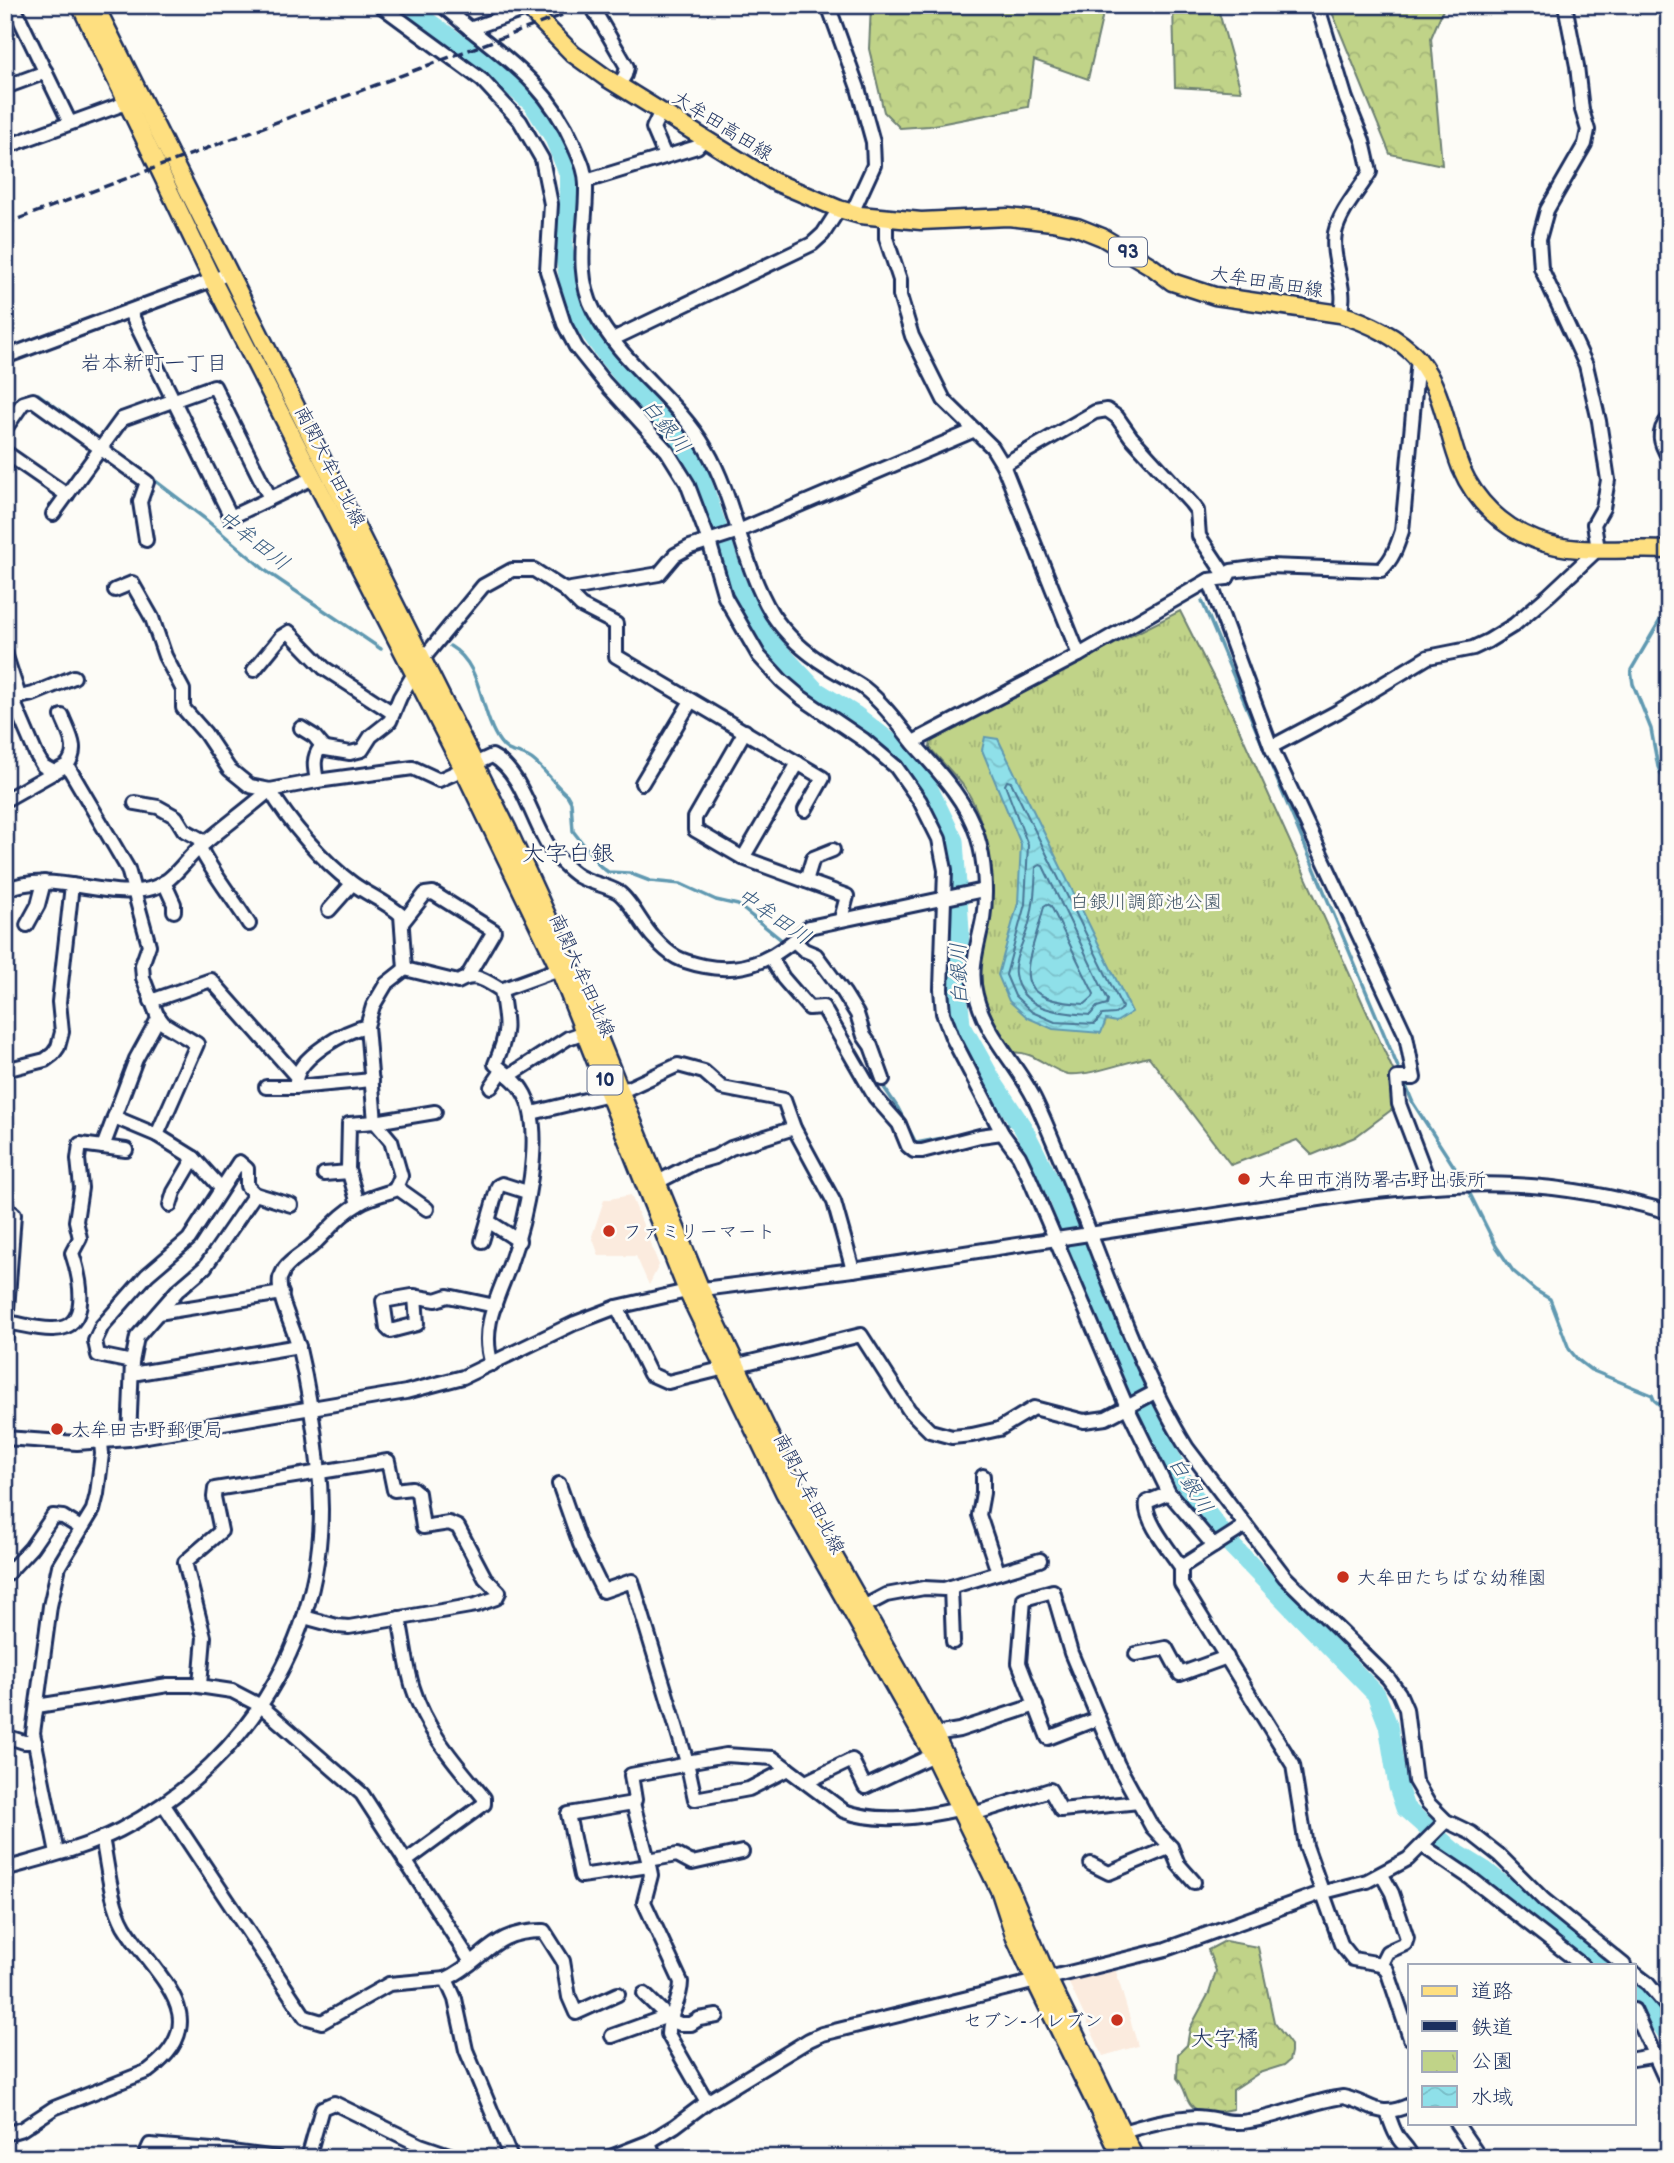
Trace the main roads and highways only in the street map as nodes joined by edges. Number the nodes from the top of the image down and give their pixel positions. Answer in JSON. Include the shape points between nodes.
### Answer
{"nodes":[{"id":1,"x":80,"y":5,"type":"edge"},
{"id":2,"x":95,"y":5,"type":"edge"},
{"id":3,"x":530,"y":6,"type":"edge"},
{"id":4,"x":221,"y":278,"type":"junction"},
{"id":5,"x":1669,"y":550,"type":"edge"},
{"id":6,"x":418,"y":667,"type":"junction"},
{"id":7,"x":469,"y":766,"type":"junction"},
{"id":8,"x":616,"y":1092,"type":"junction"},
{"id":9,"x":694,"y":1291,"type":"junction"},
{"id":10,"x":730,"y":1365,"type":"junction"},
{"id":11,"x":966,"y":1811,"type":"junction"},
{"id":12,"x":1116,"y":2133,"type":"junction"},
{"id":13,"x":1122,"y":2158,"type":"edge"},
{"id":14,"x":1135,"y":2158,"type":"edge"}],
"edges":[{"from":1,"to":4,"type":"main road","name":"南関大牟田北線","number":"10"},
{"from":2,"to":4,"type":"main road","name":"南関大牟田北線","number":"10"},
{"from":3,"to":5,"type":"main road","name":"大牟田高田線","number":"93","via":[[573,54],[619,85],[773,180],[846,211],[921,221],[1034,218],[1077,227],[1102,237],[1172,282],[1215,296],[1357,319],[1418,359],[1441,398],[1461,467],[1500,522],[1537,541],[1567,547]]},
{"from":4,"to":6,"type":"main road","name":"南関大牟田北線","number":"10"},
{"from":4,"to":6,"type":"main road","name":"南関大牟田北線","number":"10","via":[[313,478]]},
{"from":6,"to":7,"type":"main road","name":"南関大牟田北線","number":"10"},
{"from":7,"to":8,"type":"main road","name":"南関大牟田北線","number":"10","via":[[585,1032]]},
{"from":7,"to":8,"type":"main road","name":"南関大牟田北線","number":"10","via":[[508,830],[556,936]]},
{"from":8,"to":9,"type":"main road","name":"南関大牟田北線","number":"10"},
{"from":8,"to":9,"type":"main road","name":"南関大牟田北線","number":"10","via":[[658,1182]]},
{"from":9,"to":10,"type":"main road","name":"南関大牟田北線","number":"10"},
{"from":10,"to":11,"type":"main road","name":"南関大牟田北線","number":"10","via":[[935,1734]]},
{"from":10,"to":11,"type":"main road","name":"南関大牟田北線","number":"10","via":[[784,1492]]},
{"from":11,"to":12,"type":"main road","name":"南関大牟田北線","number":"10","via":[[1010,1889],[1042,1980]]},
{"from":12,"to":13,"type":"main road","name":"南関大牟田北線","number":"10"},
{"from":12,"to":14,"type":"main road","name":"南関大牟田北線","number":"10"}]}
